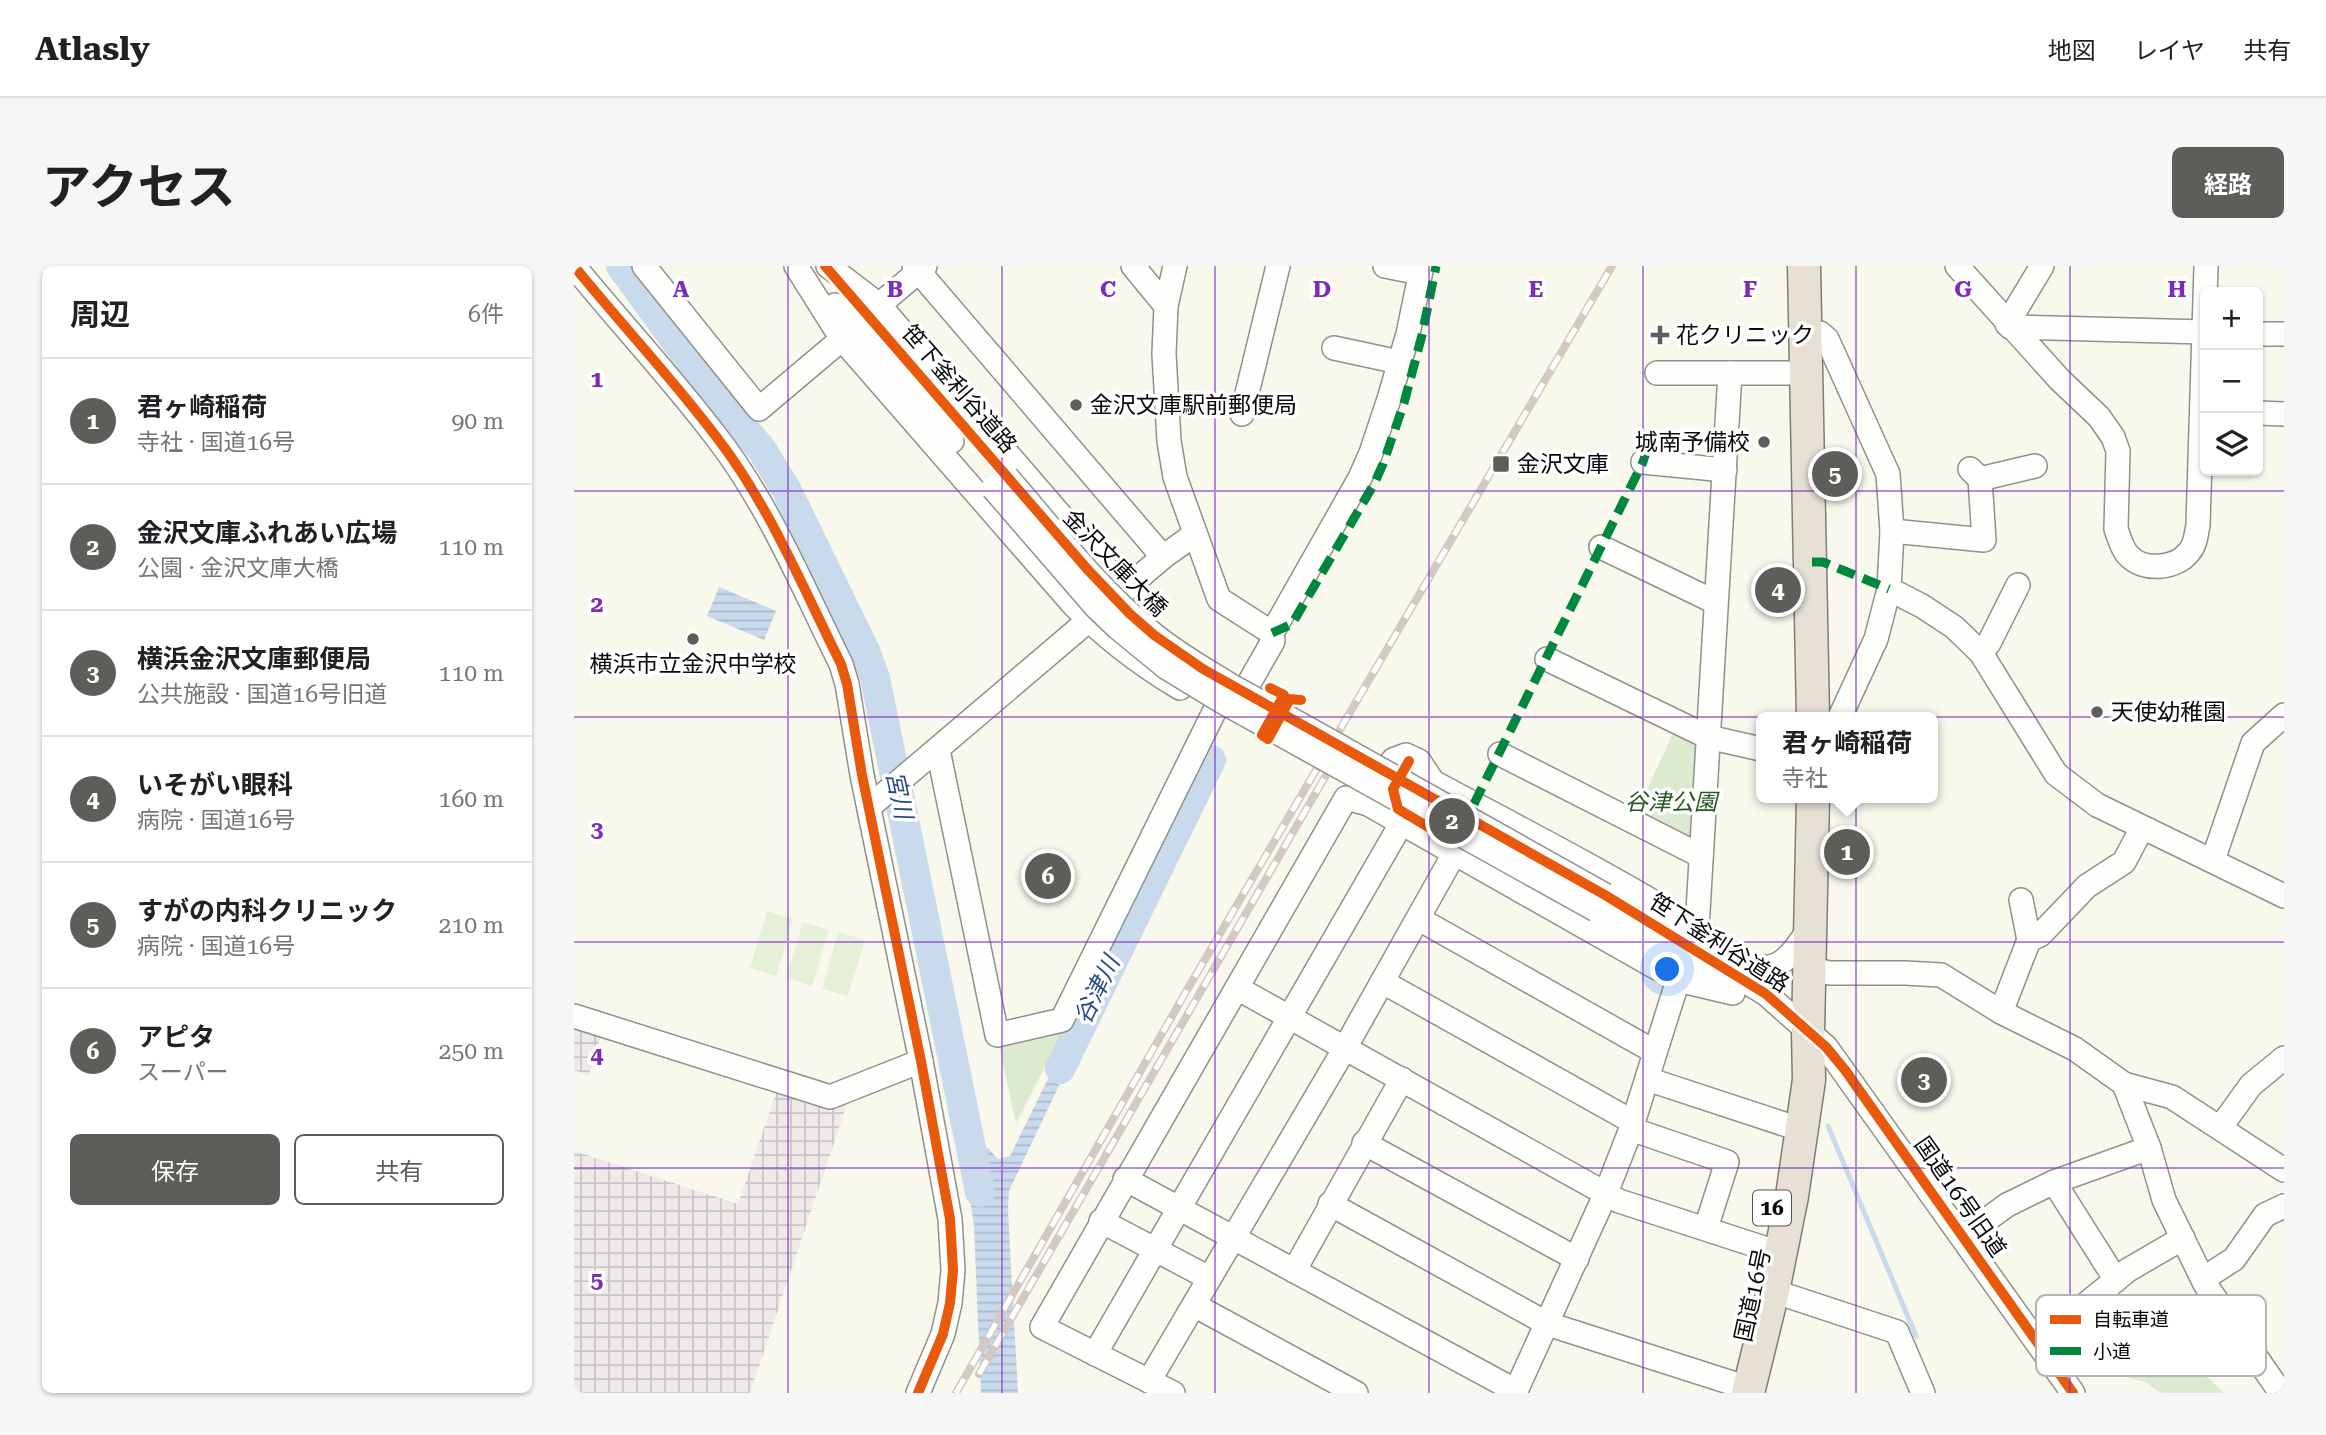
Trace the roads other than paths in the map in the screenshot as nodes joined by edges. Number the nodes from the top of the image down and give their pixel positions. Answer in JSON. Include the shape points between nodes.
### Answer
{"nodes":[{"id":1,"x":644,"y":266,"type":"edge"},
{"id":2,"x":798,"y":266,"type":"edge"},
{"id":3,"x":827,"y":266,"type":"edge"},
{"id":4,"x":1133,"y":266,"type":"edge"},
{"id":5,"x":1175,"y":266,"type":"edge"},
{"id":6,"x":1278,"y":266,"type":"edge"},
{"id":7,"x":1385,"y":266,"type":"edge"},
{"id":8,"x":1804,"y":266,"type":"edge"},
{"id":9,"x":1957,"y":266,"type":"edge"},
{"id":10,"x":2042,"y":266,"type":"edge"},
{"id":11,"x":2206,"y":266,"type":"edge"},
{"id":12,"x":919,"y":268,"type":"edge"},
{"id":13,"x":1421,"y":269,"type":"edge"},
{"id":14,"x":579,"y":276,"type":"edge"},
{"id":15,"x":2205,"y":287,"type":"edge"},
{"id":16,"x":879,"y":305,"type":"junction"},
{"id":17,"x":1166,"y":306,"type":"junction"},
{"id":18,"x":2009,"y":325,"type":"junction"},
{"id":19,"x":2200,"y":332,"type":"edge"},
{"id":20,"x":1805,"y":333,"type":"junction"},
{"id":21,"x":2263,"y":334,"type":"edge"},
{"id":22,"x":2284,"y":334,"type":"edge"},
{"id":23,"x":842,"y":338,"type":"junction"},
{"id":24,"x":1334,"y":348,"type":"dead end"},
{"id":25,"x":1399,"y":362,"type":"junction"},
{"id":26,"x":1657,"y":373,"type":"dead end"},
{"id":27,"x":1730,"y":373,"type":"junction"},
{"id":28,"x":1805,"y":373,"type":"junction"},
{"id":29,"x":2204,"y":413,"type":"edge"},
{"id":30,"x":2263,"y":413,"type":"edge"},
{"id":31,"x":1242,"y":414,"type":"dead end"},
{"id":32,"x":2284,"y":414,"type":"edge"},
{"id":33,"x":1643,"y":462,"type":"dead end"},
{"id":34,"x":2035,"y":466,"type":"dead end"},
{"id":35,"x":1726,"y":470,"type":"junction"},
{"id":36,"x":1000,"y":482,"type":"junction"},
{"id":37,"x":1892,"y":531,"type":"junction"},
{"id":38,"x":1195,"y":534,"type":"junction"},
{"id":39,"x":1601,"y":547,"type":"dead end"},
{"id":40,"x":1163,"y":556,"type":"junction"},
{"id":41,"x":2018,"y":585,"type":"dead end"},
{"id":42,"x":1889,"y":589,"type":"junction"},
{"id":43,"x":1125,"y":590,"type":"junction"},
{"id":44,"x":1715,"y":602,"type":"junction"},
{"id":45,"x":1089,"y":621,"type":"junction"},
{"id":46,"x":1272,"y":633,"type":"junction"},
{"id":47,"x":1981,"y":653,"type":"junction"},
{"id":48,"x":1547,"y":659,"type":"dead end"},
{"id":49,"x":1216,"y":708,"type":"junction"},
{"id":50,"x":1813,"y":712,"type":"edge"},
{"id":51,"x":1842,"y":712,"type":"edge"},
{"id":52,"x":2284,"y":715,"type":"edge"},
{"id":53,"x":1708,"y":737,"type":"junction"},
{"id":54,"x":1756,"y":747,"type":"edge"},
{"id":55,"x":938,"y":750,"type":"junction"},
{"id":56,"x":1500,"y":754,"type":"dead end"},
{"id":57,"x":876,"y":802,"type":"junction"},
{"id":58,"x":1813,"y":803,"type":"edge"},
{"id":59,"x":1368,"y":804,"type":"junction"},
{"id":60,"x":1401,"y":824,"type":"junction"},
{"id":61,"x":2142,"y":828,"type":"junction"},
{"id":62,"x":1454,"y":854,"type":"junction"},
{"id":63,"x":1700,"y":856,"type":"junction"},
{"id":64,"x":2213,"y":860,"type":"junction"},
{"id":65,"x":2284,"y":896,"type":"edge"},
{"id":66,"x":2021,"y":900,"type":"dead end"},
{"id":67,"x":1601,"y":903,"type":"junction"},
{"id":68,"x":1419,"y":919,"type":"junction"},
{"id":69,"x":1697,"y":928,"type":"junction"},
{"id":70,"x":1810,"y":928,"type":"junction"},
{"id":71,"x":2029,"y":940,"type":"junction"},
{"id":72,"x":1810,"y":968,"type":"junction"},
{"id":73,"x":1678,"y":981,"type":"junction"},
{"id":74,"x":1383,"y":982,"type":"junction"},
{"id":75,"x":1237,"y":988,"type":"junction"},
{"id":76,"x":1733,"y":993,"type":"junction"},
{"id":77,"x":2001,"y":1012,"type":"junction"},
{"id":78,"x":574,"y":1016,"type":"edge"},
{"id":79,"x":1289,"y":1017,"type":"junction"},
{"id":80,"x":1808,"y":1031,"type":"junction"},
{"id":81,"x":1345,"y":1048,"type":"junction"},
{"id":82,"x":1655,"y":1052,"type":"junction"},
{"id":83,"x":2284,"y":1058,"type":"edge"},
{"id":84,"x":921,"y":1061,"type":"junction"},
{"id":85,"x":1402,"y":1079,"type":"junction"},
{"id":86,"x":1647,"y":1079,"type":"junction"},
{"id":87,"x":2124,"y":1084,"type":"junction"},
{"id":88,"x":1632,"y":1125,"type":"junction"},
{"id":89,"x":1787,"y":1125,"type":"junction"},
{"id":90,"x":2220,"y":1128,"type":"junction"},
{"id":91,"x":1364,"y":1143,"type":"junction"},
{"id":92,"x":2148,"y":1148,"type":"junction"},
{"id":93,"x":2284,"y":1170,"type":"edge"},
{"id":94,"x":1125,"y":1179,"type":"junction"},
{"id":95,"x":2054,"y":1182,"type":"junction"},
{"id":96,"x":1606,"y":1193,"type":"junction"},
{"id":97,"x":1330,"y":1204,"type":"junction"},
{"id":98,"x":2284,"y":1206,"type":"edge"},
{"id":99,"x":1179,"y":1209,"type":"junction"},
{"id":100,"x":1101,"y":1221,"type":"junction"},
{"id":101,"x":1706,"y":1228,"type":"junction"},
{"id":102,"x":1963,"y":1237,"type":"junction"},
{"id":103,"x":1232,"y":1238,"type":"junction"},
{"id":104,"x":2183,"y":1238,"type":"junction"},
{"id":105,"x":1763,"y":1248,"type":"junction"},
{"id":106,"x":1154,"y":1251,"type":"junction"},
{"id":107,"x":1577,"y":1259,"type":"junction"},
{"id":108,"x":1294,"y":1271,"type":"junction"},
{"id":109,"x":1209,"y":1278,"type":"junction"},
{"id":110,"x":2203,"y":1279,"type":"junction"},
{"id":111,"x":2116,"y":1280,"type":"junction"},
{"id":112,"x":1773,"y":1291,"type":"junction"},
{"id":113,"x":2097,"y":1295,"type":"edge"},
{"id":114,"x":2214,"y":1295,"type":"edge"},
{"id":115,"x":1194,"y":1306,"type":"junction"},
{"id":116,"x":1548,"y":1324,"type":"junction"},
{"id":117,"x":2036,"y":1340,"type":"edge"},
{"id":118,"x":1094,"y":1354,"type":"junction"},
{"id":119,"x":2266,"y":1371,"type":"edge"},
{"id":120,"x":2061,"y":1376,"type":"edge"},
{"id":121,"x":1149,"y":1381,"type":"junction"},
{"id":122,"x":1743,"y":1390,"type":"edge"},
{"id":123,"x":1516,"y":1392,"type":"edge"},
{"id":124,"x":918,"y":1393,"type":"edge"},
{"id":125,"x":1173,"y":1393,"type":"edge"},
{"id":126,"x":1356,"y":1393,"type":"edge"},
{"id":127,"x":1923,"y":1393,"type":"edge"},
{"id":128,"x":2073,"y":1393,"type":"edge"},
{"id":129,"x":2281,"y":1393,"type":"edge"}],
"edges":[{"from":1,"to":23,"type":"street","via":[[759,408]]},
{"from":2,"to":23,"type":"street"},
{"from":2,"to":36,"type":"street","name":"笹下釜利谷道路"},
{"from":3,"to":16,"type":"street"},
{"from":3,"to":36,"type":"street","name":"笹下釜利谷道路"},
{"from":4,"to":17,"type":"street"},
{"from":5,"to":17,"type":"street"},
{"from":6,"to":31,"type":"street"},
{"from":7,"to":13,"type":"street"},
{"from":8,"to":20,"type":"highway"},
{"from":9,"to":18,"type":"street"},
{"from":10,"to":18,"type":"street"},
{"from":11,"to":15,"type":"street"},
{"from":12,"to":16,"type":"street"},
{"from":12,"to":40,"type":"street"},
{"from":13,"to":25,"type":"street"},
{"from":14,"to":57,"type":"street","via":[[719,439],[774,526],[841,664]]},
{"from":16,"to":43,"type":"street"},
{"from":17,"to":38,"type":"street","via":[[1169,441],[1175,477]]},
{"from":18,"to":19,"type":"street"},
{"from":18,"to":29,"type":"street","via":[[2113,438],[2118,451],[2116,529],[2128,555],[2139,563],[2174,563],[2188,555],[2194,544]]},
{"from":20,"to":28,"type":"highway"},
{"from":20,"to":37,"type":"street","via":[[1820,333],[1827,339],[1888,474]]},
{"from":21,"to":22,"type":"street"},
{"from":23,"to":45,"type":"street"},
{"from":24,"to":25,"type":"street"},
{"from":25,"to":46,"type":"street","via":[[1360,478]]},
{"from":26,"to":27,"type":"street"},
{"from":27,"to":28,"type":"street"},
{"from":27,"to":35,"type":"street"},
{"from":28,"to":50,"type":"highway"},
{"from":30,"to":32,"type":"street"},
{"from":33,"to":35,"type":"street"},
{"from":34,"to":37,"type":"street","via":[[1975,474],[1984,540]]},
{"from":35,"to":44,"type":"street"},
{"from":36,"to":67,"type":"street","name":"金沢文庫大橋","bridge":true,"via":[[1153,635]]},
{"from":37,"to":42,"type":"street"},
{"from":38,"to":40,"type":"street"},
{"from":38,"to":46,"type":"street","via":[[1219,598]]},
{"from":39,"to":44,"type":"street"},
{"from":40,"to":43,"type":"street"},
{"from":41,"to":47,"type":"street"},
{"from":42,"to":47,"type":"street","via":[[1954,627]]},
{"from":42,"to":51,"type":"street","via":[[1876,639]]},
{"from":43,"to":45,"type":"street"},
{"from":44,"to":53,"type":"street"},
{"from":45,"to":49,"type":"street","via":[[1153,672]]},
{"from":45,"to":55,"type":"street"},
{"from":46,"to":49,"type":"street","via":[[1273,641],[1233,710]]},
{"from":47,"to":61,"type":"street","via":[[2056,774],[2097,805]]},
{"from":48,"to":53,"type":"street"},
{"from":49,"to":55,"type":"street","via":[[1062,1020],[997,1035]]},
{"from":52,"to":64,"type":"street","via":[[2253,743]]},
{"from":53,"to":54,"type":"street"},
{"from":53,"to":63,"type":"street"},
{"from":55,"to":57,"type":"street"},
{"from":56,"to":63,"type":"street"},
{"from":57,"to":84,"type":"street"},
{"from":58,"to":70,"type":"highway","name":"国道16号","number":"16"},
{"from":59,"to":60,"type":"street"},
{"from":59,"to":69,"type":"street","via":[[1393,760],[1406,755],[1419,761],[1433,782]]},
{"from":59,"to":75,"type":"street","via":[[1346,798]]},
{"from":60,"to":62,"type":"street"},
{"from":60,"to":79,"type":"street"},
{"from":61,"to":64,"type":"street"},
{"from":61,"to":71,"type":"street","via":[[2124,862],[2087,886],[2040,935]]},
{"from":62,"to":68,"type":"street"},
{"from":62,"to":73,"type":"street"},
{"from":63,"to":69,"type":"street"},
{"from":64,"to":65,"type":"street"},
{"from":66,"to":71,"type":"street"},
{"from":67,"to":76,"type":"street","name":"笹下釜利谷道路"},
{"from":67,"to":80,"type":"street","name":"笹下釜利谷道路","via":[[1766,994]]},
{"from":68,"to":74,"type":"street"},
{"from":68,"to":82,"type":"street"},
{"from":69,"to":70,"type":"street","via":[[1742,961],[1768,967],[1782,962]]},
{"from":70,"to":72,"type":"highway","name":"国道16号","number":"16"},
{"from":71,"to":77,"type":"street"},
{"from":72,"to":77,"type":"street","via":[[1830,973],[1941,975]]},
{"from":72,"to":80,"type":"highway","name":"国道16号","number":"16"},
{"from":73,"to":76,"type":"street"},
{"from":73,"to":82,"type":"street"},
{"from":74,"to":81,"type":"street"},
{"from":74,"to":88,"type":"street"},
{"from":75,"to":79,"type":"street"},
{"from":75,"to":94,"type":"street"},
{"from":76,"to":80,"type":"street","name":"笹下釜利谷道路"},
{"from":77,"to":87,"type":"street","via":[[2075,1049]]},
{"from":78,"to":84,"type":"street","via":[[830,1097]]},
{"from":79,"to":81,"type":"street"},
{"from":79,"to":99,"type":"street"},
{"from":80,"to":89,"type":"highway","name":"国道16号","number":"16"},
{"from":80,"to":102,"type":"street","name":"国道16号旧道","via":[[1845,1070]]},
{"from":80,"to":112,"type":"highway","name":"国道16号","number":"16","via":[[1809,1080]]},
{"from":81,"to":85,"type":"street"},
{"from":81,"to":103,"type":"street"},
{"from":82,"to":86,"type":"street"},
{"from":83,"to":90,"type":"street","via":[[2251,1085]]},
{"from":84,"to":124,"type":"street","via":[[950,1219],[953,1270],[943,1334]]},
{"from":85,"to":91,"type":"street"},
{"from":85,"to":96,"type":"street"},
{"from":86,"to":88,"type":"street"},
{"from":86,"to":89,"type":"street"},
{"from":87,"to":90,"type":"street","via":[[2172,1097]]},
{"from":87,"to":92,"type":"street"},
{"from":88,"to":96,"type":"street"},
{"from":88,"to":101,"type":"street","via":[[1727,1162]]},
{"from":89,"to":105,"type":"highway","name":"国道16号","number":"16"},
{"from":90,"to":93,"type":"street"},
{"from":91,"to":97,"type":"street"},
{"from":91,"to":107,"type":"street"},
{"from":92,"to":95,"type":"street"},
{"from":92,"to":104,"type":"street","via":[[2164,1200]]},
{"from":94,"to":99,"type":"street"},
{"from":94,"to":100,"type":"street"},
{"from":95,"to":102,"type":"street","via":[[2007,1205]]},
{"from":95,"to":111,"type":"street"},
{"from":96,"to":101,"type":"street"},
{"from":96,"to":107,"type":"street"},
{"from":97,"to":108,"type":"street"},
{"from":97,"to":116,"type":"street"},
{"from":98,"to":110,"type":"street","via":[[2265,1215],[2234,1259]]},
{"from":99,"to":103,"type":"street"},
{"from":99,"to":106,"type":"street"},
{"from":100,"to":106,"type":"street"},
{"from":100,"to":118,"type":"street","via":[[1042,1327]]},
{"from":101,"to":105,"type":"street"},
{"from":102,"to":117,"type":"street","name":"国道16号旧道"},
{"from":103,"to":108,"type":"street"},
{"from":103,"to":109,"type":"street"},
{"from":104,"to":110,"type":"street"},
{"from":104,"to":111,"type":"street"},
{"from":105,"to":122,"type":"highway","name":"国道16号","number":"16"},
{"from":106,"to":109,"type":"street"},
{"from":106,"to":118,"type":"street"},
{"from":107,"to":116,"type":"street"},
{"from":108,"to":123,"type":"street"},
{"from":109,"to":115,"type":"street"},
{"from":110,"to":114,"type":"street"},
{"from":111,"to":113,"type":"street"},
{"from":112,"to":122,"type":"highway","name":"国道16号","number":"16"},
{"from":112,"to":127,"type":"street","via":[[1897,1332]]},
{"from":115,"to":121,"type":"street"},
{"from":115,"to":126,"type":"street"},
{"from":116,"to":122,"type":"street"},
{"from":116,"to":123,"type":"street"},
{"from":118,"to":121,"type":"street"},
{"from":119,"to":129,"type":"street"},
{"from":120,"to":128,"type":"street","name":"国道16号旧道"},
{"from":121,"to":125,"type":"street"}]}
